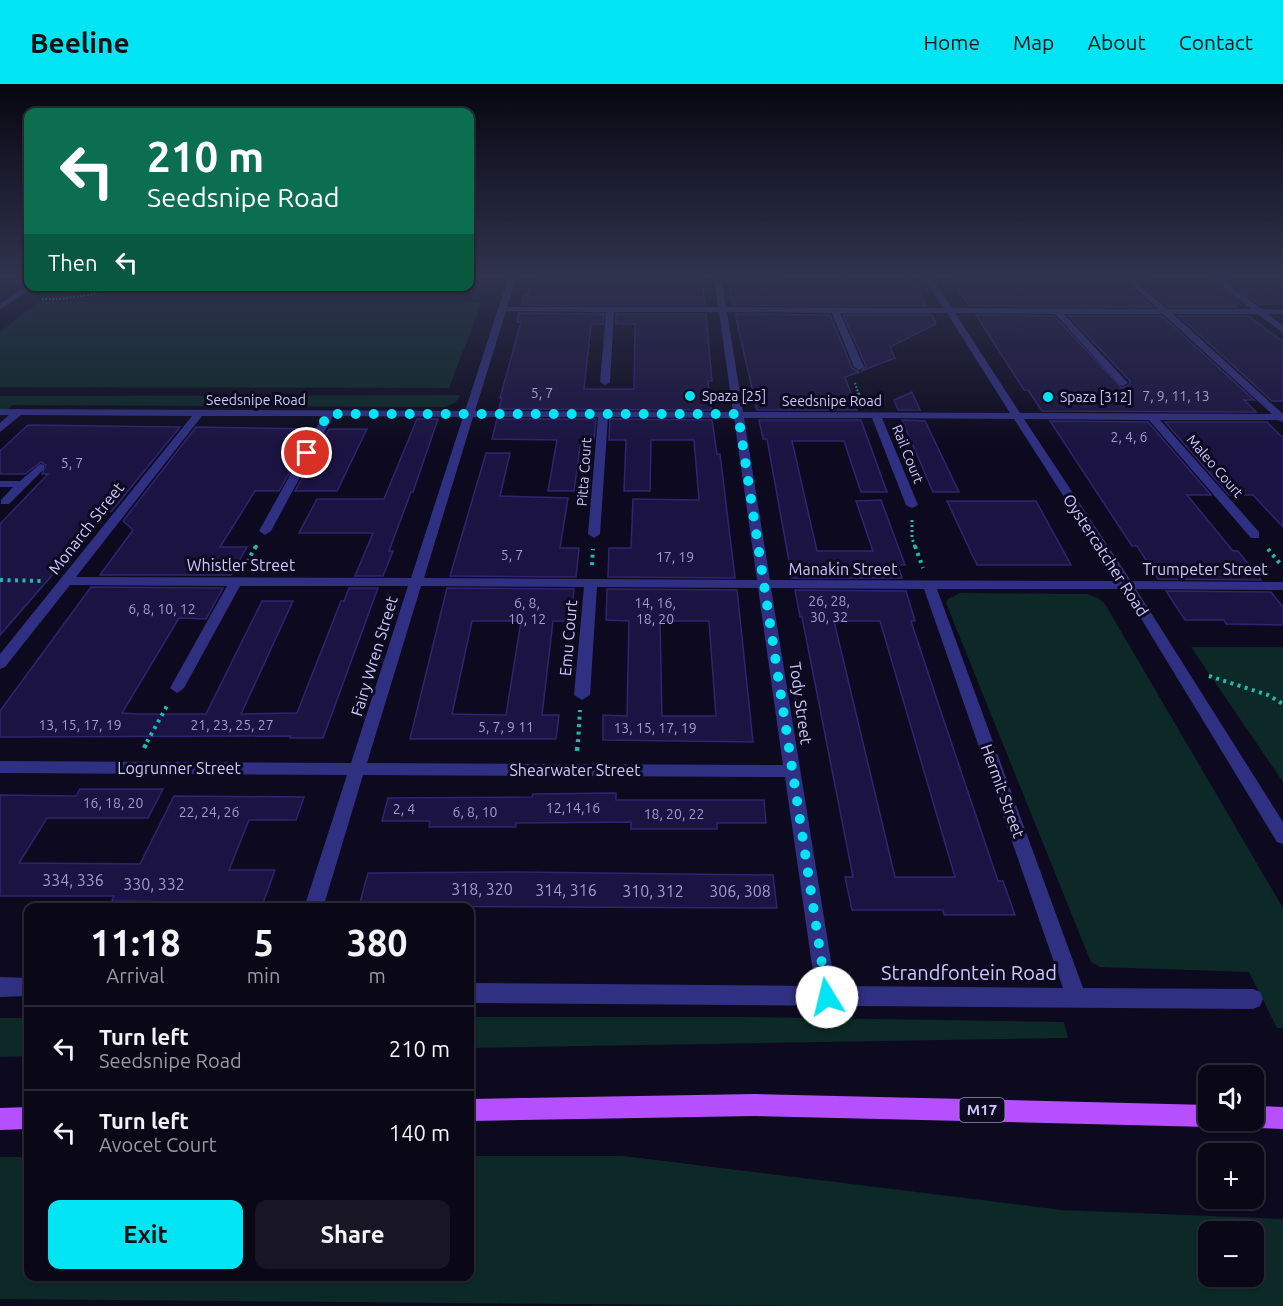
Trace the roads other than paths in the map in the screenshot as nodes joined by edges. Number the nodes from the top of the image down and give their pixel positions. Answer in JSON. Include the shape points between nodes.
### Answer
{"nodes":[{"id":1,"x":494,"y":332,"type":"edge"},
{"id":2,"x":608,"y":332,"type":"edge"},
{"id":3,"x":726,"y":332,"type":"edge"},
{"id":4,"x":844,"y":332,"type":"edge"},
{"id":5,"x":963,"y":332,"type":"edge"},
{"id":6,"x":1076,"y":332,"type":"edge"},
{"id":7,"x":1187,"y":332,"type":"edge"},
{"id":8,"x":859,"y":367,"type":"road end"},
{"id":9,"x":605,"y":382,"type":"dead end"},
{"id":10,"x":1123,"y":383,"type":"dead end"},
{"id":11,"x":0,"y":412,"type":"edge"},
{"id":12,"x":18,"y":412,"type":"junction"},
{"id":13,"x":199,"y":413,"type":"junction"},
{"id":14,"x":328,"y":414,"type":"junction"},
{"id":15,"x":467,"y":414,"type":"junction"},
{"id":16,"x":603,"y":414,"type":"junction"},
{"id":17,"x":738,"y":414,"type":"junction"},
{"id":18,"x":871,"y":415,"type":"junction"},
{"id":19,"x":1015,"y":416,"type":"junction"},
{"id":20,"x":1152,"y":417,"type":"junction"},
{"id":21,"x":1282,"y":418,"type":"edge"},
{"id":22,"x":0,"y":429,"type":"edge"},
{"id":23,"x":40,"y":467,"type":"dead end"},
{"id":24,"x":0,"y":484,"type":"edge"},
{"id":25,"x":23,"y":484,"type":"junction"},
{"id":26,"x":5,"y":502,"type":"dead end"},
{"id":27,"x":912,"y":505,"type":"road end"},
{"id":28,"x":265,"y":531,"type":"road end"},
{"id":29,"x":594,"y":534,"type":"road end"},
{"id":30,"x":1255,"y":535,"type":"dead end"},
{"id":31,"x":66,"y":581,"type":"junction"},
{"id":32,"x":236,"y":582,"type":"junction"},
{"id":33,"x":416,"y":582,"type":"junction"},
{"id":34,"x":591,"y":584,"type":"junction"},
{"id":35,"x":766,"y":585,"type":"junction"},
{"id":36,"x":929,"y":585,"type":"junction"},
{"id":37,"x":1126,"y":585,"type":"junction"},
{"id":38,"x":1283,"y":586,"type":"edge"},
{"id":39,"x":0,"y":664,"type":"edge"},
{"id":40,"x":177,"y":688,"type":"road end"},
{"id":41,"x":582,"y":694,"type":"road end"},
{"id":42,"x":0,"y":767,"type":"edge"},
{"id":43,"x":358,"y":769,"type":"junction"},
{"id":44,"x":792,"y":771,"type":"junction"},
{"id":45,"x":1283,"y":837,"type":"edge"},
{"id":46,"x":315,"y":903,"type":"edge"},
{"id":47,"x":0,"y":987,"type":"edge"},
{"id":48,"x":24,"y":987,"type":"edge"},
{"id":49,"x":474,"y":993,"type":"edge"},
{"id":50,"x":827,"y":997,"type":"junction"},
{"id":51,"x":1077,"y":998,"type":"junction"},
{"id":52,"x":1253,"y":999,"type":"dead end"},
{"id":53,"x":474,"y":1110,"type":"edge"},
{"id":54,"x":1198,"y":1116,"type":"edge"},
{"id":55,"x":1264,"y":1117,"type":"edge"},
{"id":56,"x":24,"y":1118,"type":"edge"},
{"id":57,"x":1283,"y":1118,"type":"edge"},
{"id":58,"x":0,"y":1119,"type":"edge"}],
"edges":[{"from":1,"to":15,"type":"street","name":"Fairy Wren Street"},
{"from":2,"to":9,"type":"street"},
{"from":3,"to":17,"type":"street","name":"Tody Street"},
{"from":4,"to":8,"type":"street"},
{"from":5,"to":19,"type":"street","name":"Oystercatcher Road"},
{"from":6,"to":10,"type":"street"},
{"from":7,"to":21,"type":"street"},
{"from":11,"to":12,"type":"street","name":"Seedsnipe Road"},
{"from":12,"to":13,"type":"street","name":"Seedsnipe Road"},
{"from":12,"to":22,"type":"street"},
{"from":13,"to":14,"type":"street","name":"Seedsnipe Road"},
{"from":13,"to":31,"type":"street","name":"Monarch Street"},
{"from":14,"to":15,"type":"street","name":"Seedsnipe Road"},
{"from":14,"to":28,"type":"street"},
{"from":15,"to":16,"type":"street","name":"Seedsnipe Road"},
{"from":15,"to":33,"type":"street","name":"Fairy Wren Street"},
{"from":16,"to":17,"type":"street","name":"Seedsnipe Road"},
{"from":16,"to":29,"type":"street","name":"Pitta Court"},
{"from":17,"to":18,"type":"street","name":"Seedsnipe Road"},
{"from":17,"to":35,"type":"street","name":"Tody Street"},
{"from":18,"to":19,"type":"street","name":"Seedsnipe Road"},
{"from":18,"to":27,"type":"street","name":"Rail Court"},
{"from":19,"to":20,"type":"street","name":"Seedsnipe Road"},
{"from":19,"to":37,"type":"street","name":"Oystercatcher Road"},
{"from":20,"to":21,"type":"street","name":"Seedsnipe Road"},
{"from":20,"to":30,"type":"street","name":"Maleo Court"},
{"from":23,"to":25,"type":"street"},
{"from":24,"to":25,"type":"street"},
{"from":25,"to":26,"type":"street"},
{"from":31,"to":32,"type":"street","name":"Whistler Street"},
{"from":31,"to":39,"type":"street","name":"Monarch Street"},
{"from":32,"to":33,"type":"street","name":"Whistler Street"},
{"from":32,"to":40,"type":"street"},
{"from":33,"to":34,"type":"street","name":"Manakin Street"},
{"from":33,"to":43,"type":"street","name":"Fairy Wren Street"},
{"from":34,"to":35,"type":"street","name":"Manakin Street"},
{"from":34,"to":41,"type":"street","name":"Emu Court"},
{"from":35,"to":36,"type":"street","name":"Manakin Street"},
{"from":35,"to":44,"type":"street","name":"Tody Street"},
{"from":36,"to":37,"type":"street","name":"Manakin Street"},
{"from":36,"to":51,"type":"street","name":"Hermit Street"},
{"from":37,"to":38,"type":"street","name":"Trumpeter Street"},
{"from":37,"to":45,"type":"street","name":"Oystercatcher Road"},
{"from":42,"to":43,"type":"street","name":"Logrunner Street"},
{"from":43,"to":44,"type":"street","name":"Shearwater Street"},
{"from":43,"to":46,"type":"street","name":"Fairy Wren Street"},
{"from":44,"to":50,"type":"street","name":"Tody Street"},
{"from":47,"to":48,"type":"street"},
{"from":49,"to":50,"type":"street","name":"Strandfontein Road"},
{"from":50,"to":51,"type":"street","name":"Strandfontein Road"},
{"from":51,"to":52,"type":"street","name":"Strandfontein Road"},
{"from":53,"to":54,"type":"main road","number":"M17","via":[[755,1105]]},
{"from":55,"to":57,"type":"main road"},
{"from":56,"to":58,"type":"main road"}]}
